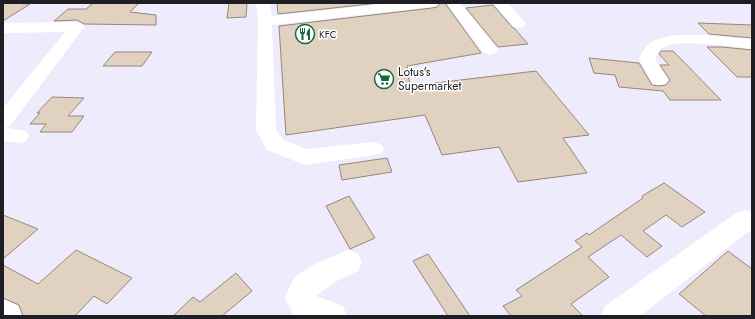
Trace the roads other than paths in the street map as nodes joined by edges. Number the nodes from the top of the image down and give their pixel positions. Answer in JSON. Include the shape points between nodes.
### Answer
{"nodes":[{"id":1,"x":297,"y":3,"type":"edge"},
{"id":2,"x":426,"y":3,"type":"edge"},
{"id":3,"x":453,"y":3,"type":"edge"},
{"id":4,"x":500,"y":3,"type":"edge"},
{"id":5,"x":393,"y":5,"type":"edge"},
{"id":6,"x":363,"y":7,"type":"edge"},
{"id":7,"x":334,"y":8,"type":"edge"},
{"id":8,"x":264,"y":12,"type":"edge"},
{"id":9,"x":299,"y":18,"type":"junction"},
{"id":10,"x":519,"y":24,"type":"dead end"},
{"id":11,"x":3,"y":28,"type":"edge"},
{"id":12,"x":752,"y":44,"type":"edge"},
{"id":13,"x":490,"y":50,"type":"dead end"},
{"id":14,"x":659,"y":80,"type":"dead end"},
{"id":15,"x":3,"y":121,"type":"edge"},
{"id":16,"x":372,"y":149,"type":"dead end"},
{"id":17,"x":752,"y":223,"type":"edge"},
{"id":18,"x":348,"y":262,"type":"dead end"},
{"id":19,"x":3,"y":314,"type":"edge"},
{"id":20,"x":7,"y":316,"type":"edge"},
{"id":21,"x":332,"y":316,"type":"edge"},
{"id":22,"x":616,"y":316,"type":"edge"}],
"edges":[{"from":1,"to":9,"type":"street"},
{"from":2,"to":5,"type":"street"},
{"from":3,"to":13,"type":"street"},
{"from":4,"to":10,"type":"street"},
{"from":5,"to":6,"type":"street"},
{"from":6,"to":7,"type":"street"},
{"from":7,"to":9,"type":"street"},
{"from":8,"to":9,"type":"street"},
{"from":8,"to":16,"type":"street","via":[[266,130],[275,145],[306,157]]},
{"from":11,"to":15,"type":"street","via":[[77,27]]},
{"from":12,"to":14,"type":"street","via":[[678,39],[656,44],[647,59]]},
{"from":17,"to":22,"type":"street","via":[[745,220]]},
{"from":18,"to":21,"type":"street","via":[[313,280],[301,292],[303,304]]},
{"from":19,"to":20,"type":"street"}]}
